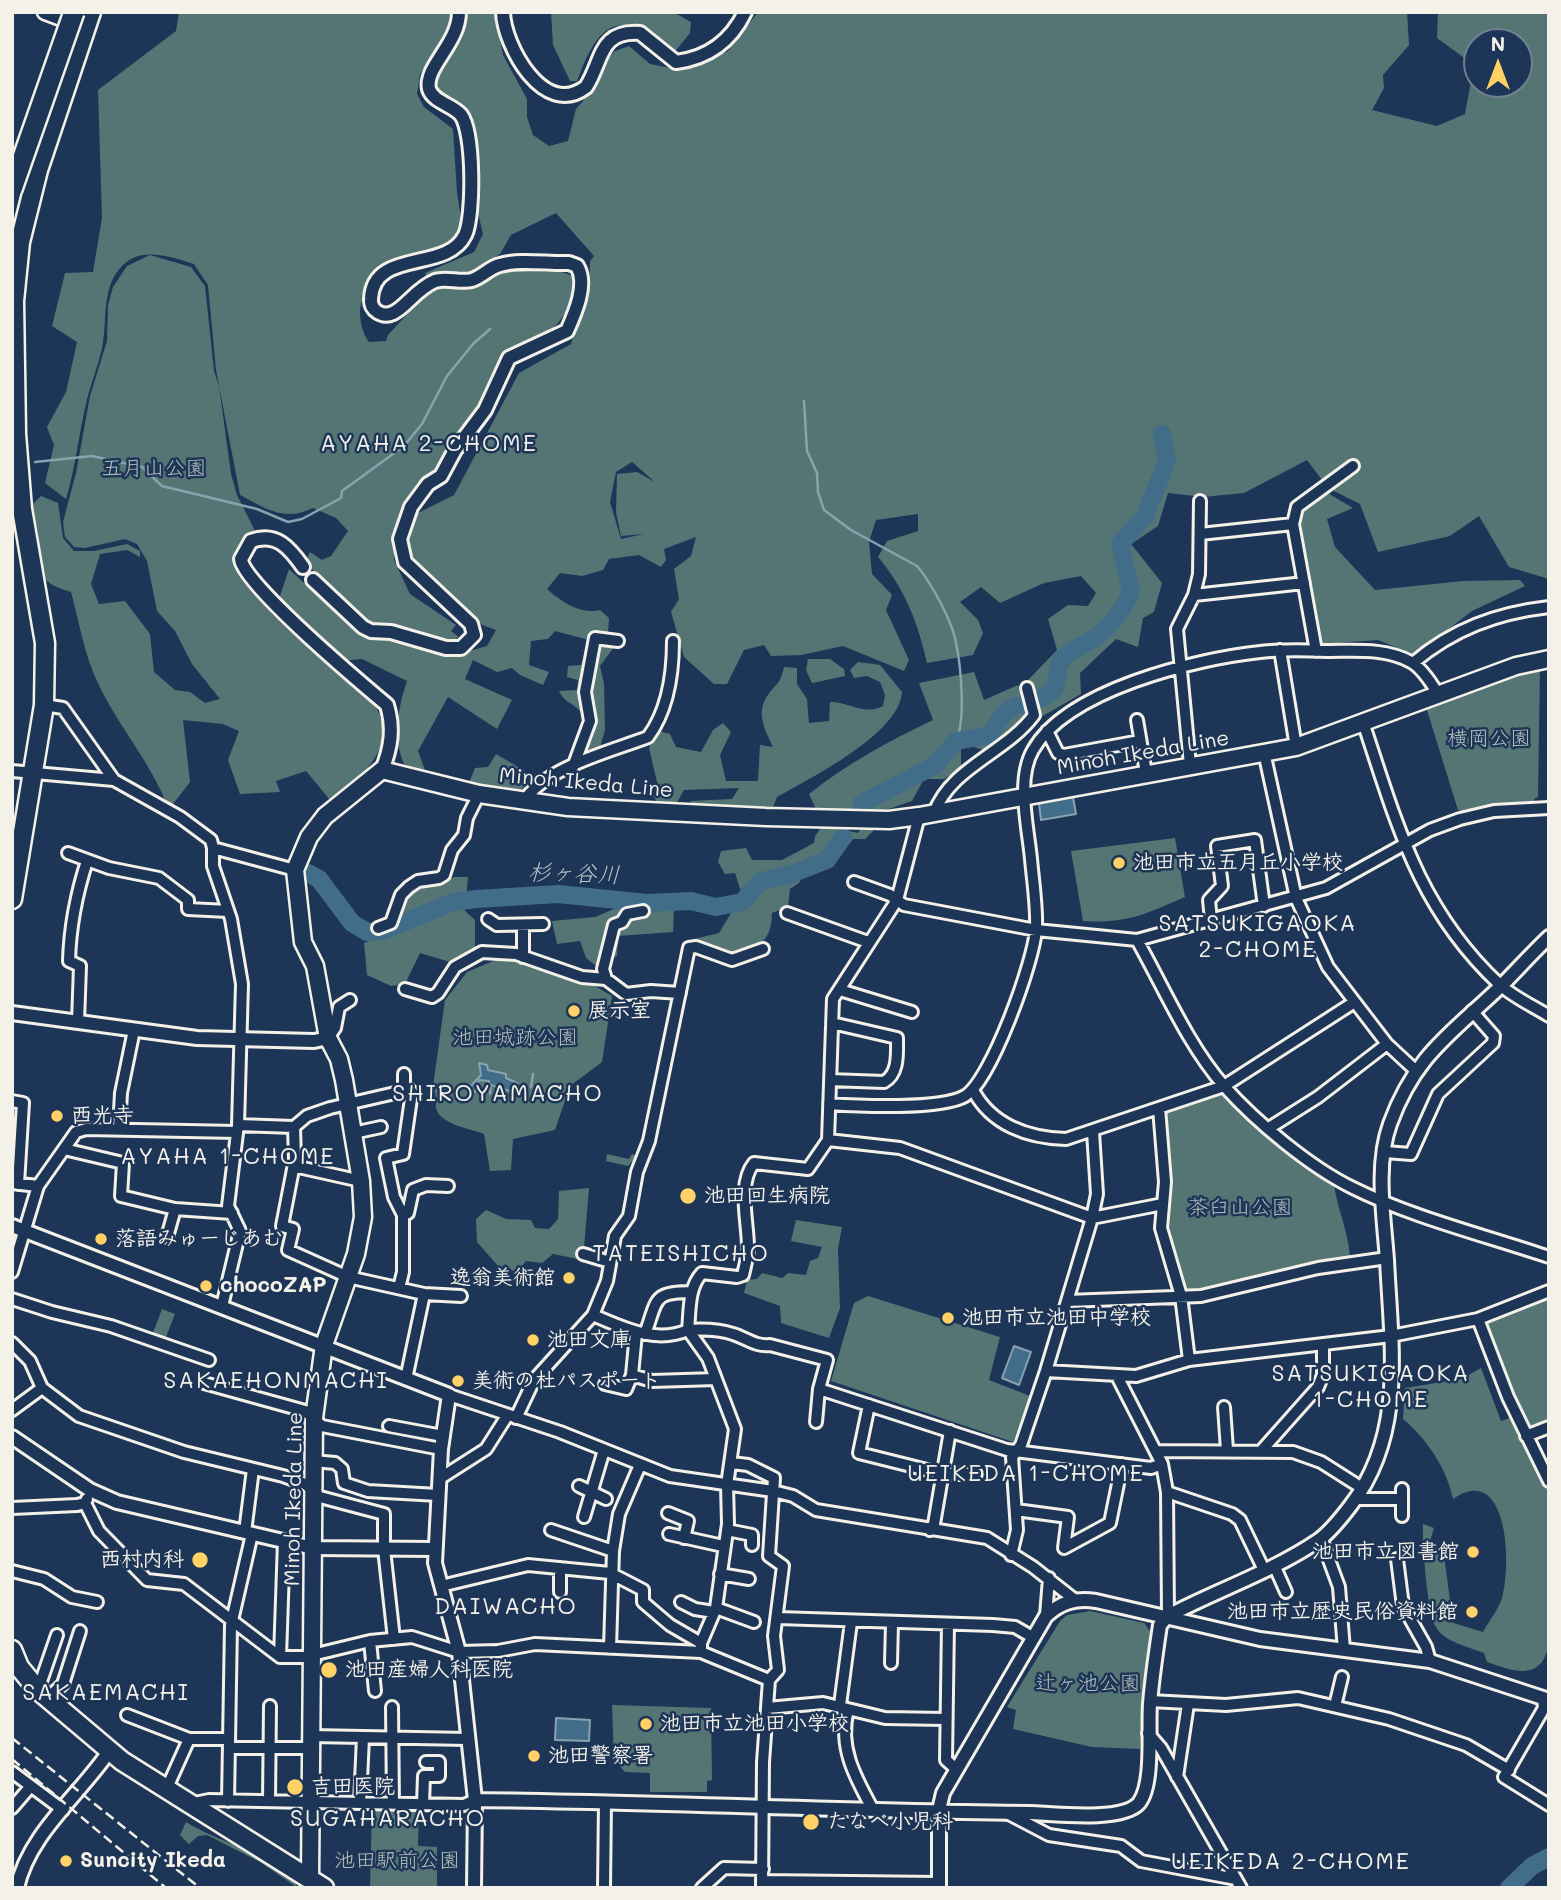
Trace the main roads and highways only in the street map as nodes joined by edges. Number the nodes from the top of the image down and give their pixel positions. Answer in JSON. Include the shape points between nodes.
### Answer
{"nodes":[{"id":1,"x":45,"y":12,"type":"edge"},
{"id":2,"x":61,"y":12,"type":"edge"},
{"id":3,"x":84,"y":17,"type":"edge"},
{"id":4,"x":12,"y":151,"type":"edge"},
{"id":5,"x":12,"y":189,"type":"edge"},
{"id":6,"x":1549,"y":659,"type":"edge"},
{"id":7,"x":15,"y":869,"type":"edge"},
{"id":8,"x":12,"y":899,"type":"edge"},
{"id":9,"x":15,"y":1662,"type":"edge"},
{"id":10,"x":316,"y":1884,"type":"edge"}],
"edges":[{"from":1,"to":3,"type":"main road"},
{"from":2,"to":4,"type":"highway"},
{"from":3,"to":5,"type":"highway","bridge":true},
{"from":3,"to":7,"type":"highway","via":[[20,242],[14,300],[22,509],[45,643],[44,705]]},
{"from":6,"to":10,"type":"main road","name":"Minoh Ikeda Line","via":[[1516,666],[1296,747],[889,820],[523,802],[383,770],[325,816],[309,837],[295,870],[303,942],[315,966],[328,1038],[339,1059],[363,1217],[324,1345],[314,1418],[307,1742]]},
{"from":7,"to":8,"type":"highway"},
{"from":9,"to":10,"type":"highway","via":[[43,1695],[110,1750]]}]}
